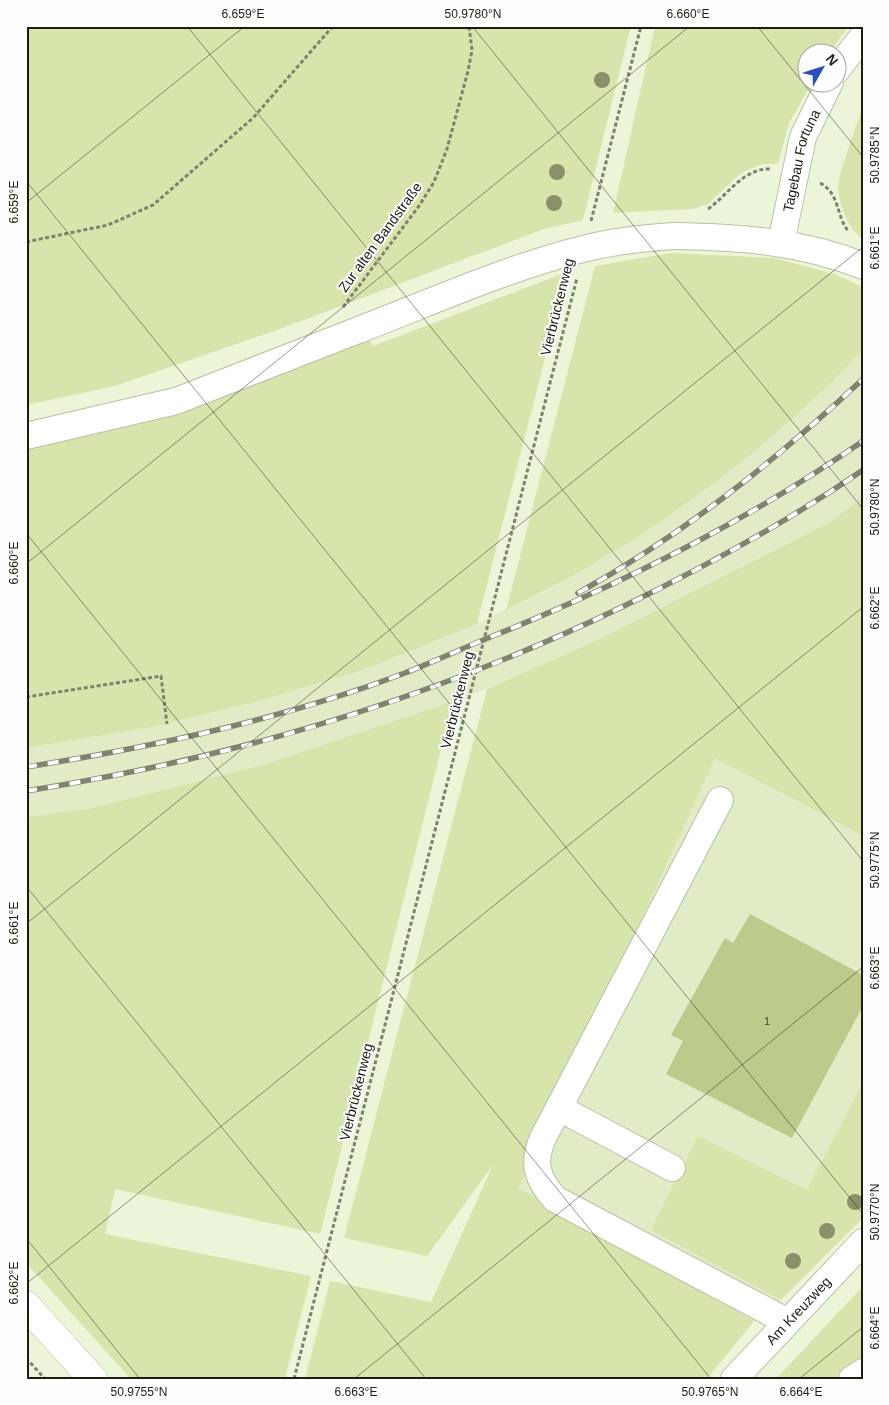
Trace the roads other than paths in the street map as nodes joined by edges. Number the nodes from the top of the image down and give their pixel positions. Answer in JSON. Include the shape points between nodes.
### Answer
{"nodes":[{"id":1,"x":863,"y":36,"type":"edge"},
{"id":2,"x":846,"y":58,"type":"edge"},
{"id":3,"x":825,"y":92,"type":"edge"},
{"id":4,"x":781,"y":243,"type":"junction"},
{"id":5,"x":863,"y":266,"type":"edge"},
{"id":6,"x":26,"y":436,"type":"edge"},
{"id":7,"x":720,"y":800,"type":"dead end"},
{"id":8,"x":559,"y":1108,"type":"junction"},
{"id":9,"x":672,"y":1168,"type":"dead end"},
{"id":10,"x":863,"y":1242,"type":"edge"},
{"id":11,"x":26,"y":1305,"type":"edge"},
{"id":12,"x":786,"y":1321,"type":"junction"},
{"id":13,"x":863,"y":1372,"type":"edge"},
{"id":14,"x":93,"y":1379,"type":"edge"},
{"id":15,"x":734,"y":1379,"type":"edge"},
{"id":16,"x":852,"y":1379,"type":"edge"}],
"edges":[{"from":1,"to":2,"type":"street"},
{"from":3,"to":4,"type":"street","name":"Tagebau Fortuna","via":[[802,137]]},
{"from":4,"to":5,"type":"street"},
{"from":4,"to":6,"type":"street","bridge":true,"via":[[732,237],[674,236],[630,239],[557,256],[176,401]]},
{"from":7,"to":8,"type":"street"},
{"from":8,"to":9,"type":"street"},
{"from":8,"to":12,"type":"street","via":[[543,1138],[536,1162],[538,1176],[555,1198]]},
{"from":10,"to":12,"type":"street","name":"Am Kreuzweg"},
{"from":11,"to":14,"type":"main road"},
{"from":12,"to":15,"type":"street","name":"Am Kreuzweg"},
{"from":13,"to":16,"type":"street"}]}
